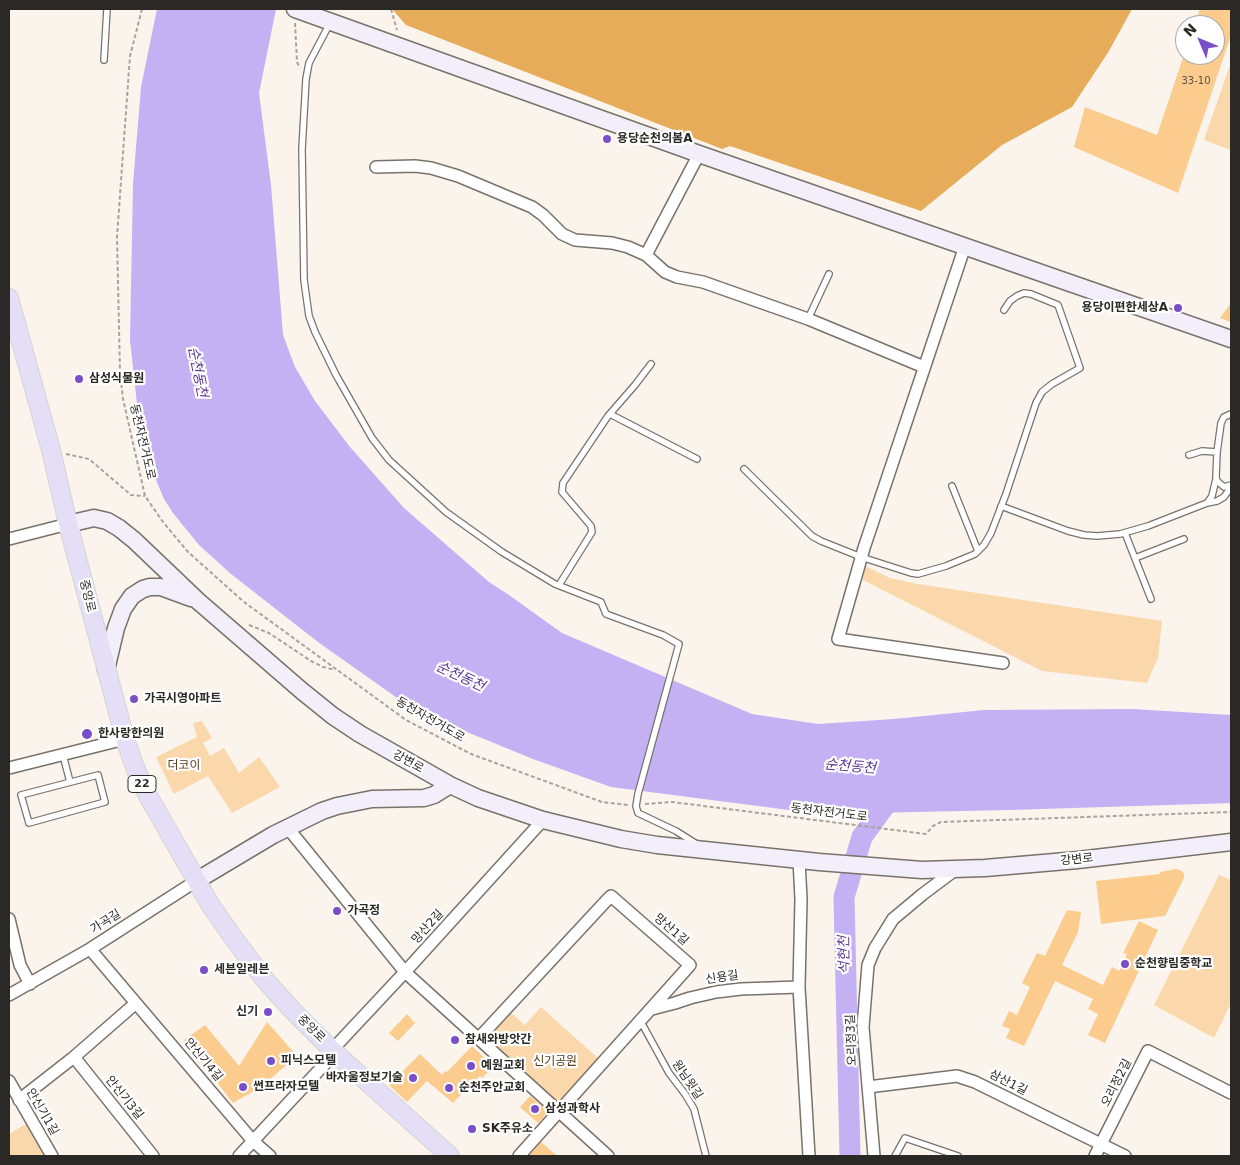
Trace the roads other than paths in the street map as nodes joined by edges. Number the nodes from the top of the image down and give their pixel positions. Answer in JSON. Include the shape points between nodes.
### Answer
{"nodes":[{"id":1,"x":107,"y":9,"type":"edge"},
{"id":2,"x":295,"y":15,"type":"edge"},
{"id":3,"x":330,"y":22,"type":"junction"},
{"id":4,"x":104,"y":60,"type":"dead end"},
{"id":5,"x":699,"y":154,"type":"junction"},
{"id":6,"x":376,"y":167,"type":"dead end"},
{"id":7,"x":965,"y":246,"type":"junction"},
{"id":8,"x":646,"y":254,"type":"junction"},
{"id":9,"x":829,"y":274,"type":"dead end"},
{"id":10,"x":10,"y":308,"type":"edge"},
{"id":11,"x":1004,"y":310,"type":"dead end"},
{"id":12,"x":808,"y":319,"type":"junction"},
{"id":13,"x":1231,"y":339,"type":"edge"},
{"id":14,"x":651,"y":364,"type":"dead end"},
{"id":15,"x":924,"y":367,"type":"junction"},
{"id":16,"x":610,"y":414,"type":"junction"},
{"id":17,"x":1231,"y":414,"type":"edge"},
{"id":18,"x":1217,"y":452,"type":"junction"},
{"id":19,"x":1189,"y":455,"type":"dead end"},
{"id":20,"x":697,"y":459,"type":"dead end"},
{"id":21,"x":744,"y":469,"type":"dead end"},
{"id":22,"x":1216,"y":477,"type":"junction"},
{"id":23,"x":952,"y":486,"type":"dead end"},
{"id":24,"x":1231,"y":486,"type":"edge"},
{"id":25,"x":1207,"y":503,"type":"junction"},
{"id":26,"x":1001,"y":506,"type":"junction"},
{"id":27,"x":68,"y":524,"type":"junction"},
{"id":28,"x":1125,"y":533,"type":"junction"},
{"id":29,"x":9,"y":539,"type":"edge"},
{"id":30,"x":1184,"y":539,"type":"dead end"},
{"id":31,"x":978,"y":551,"type":"junction"},
{"id":32,"x":862,"y":557,"type":"junction"},
{"id":33,"x":1135,"y":558,"type":"junction"},
{"id":34,"x":560,"y":585,"type":"junction"},
{"id":35,"x":1151,"y":599,"type":"dead end"},
{"id":36,"x":198,"y":601,"type":"junction"},
{"id":37,"x":1004,"y":663,"type":"dead end"},
{"id":38,"x":106,"y":670,"type":"junction"},
{"id":39,"x":125,"y":739,"type":"junction"},
{"id":40,"x":63,"y":755,"type":"junction"},
{"id":41,"x":9,"y":765,"type":"edge"},
{"id":42,"x":70,"y":782,"type":"junction"},
{"id":43,"x":450,"y":785,"type":"junction"},
{"id":44,"x":542,"y":820,"type":"junction"},
{"id":45,"x":287,"y":827,"type":"junction"},
{"id":46,"x":1231,"y":842,"type":"edge"},
{"id":47,"x":706,"y":850,"type":"junction"},
{"id":48,"x":799,"y":860,"type":"junction"},
{"id":49,"x":955,"y":870,"type":"junction"},
{"id":50,"x":196,"y":881,"type":"junction"},
{"id":51,"x":9,"y":919,"type":"edge"},
{"id":52,"x":90,"y":949,"type":"junction"},
{"id":53,"x":405,"y":972,"type":"junction"},
{"id":54,"x":30,"y":984,"type":"junction"},
{"id":55,"x":799,"y":986,"type":"junction"},
{"id":56,"x":9,"y":995,"type":"edge"},
{"id":57,"x":136,"y":1003,"type":"junction"},
{"id":58,"x":652,"y":1009,"type":"junction"},
{"id":59,"x":640,"y":1020,"type":"junction"},
{"id":60,"x":478,"y":1039,"type":"junction"},
{"id":61,"x":334,"y":1052,"type":"junction"},
{"id":62,"x":74,"y":1057,"type":"junction"},
{"id":63,"x":9,"y":1081,"type":"edge"},
{"id":64,"x":868,"y":1087,"type":"junction"},
{"id":65,"x":1231,"y":1093,"type":"edge"},
{"id":66,"x":19,"y":1100,"type":"junction"},
{"id":67,"x":559,"y":1112,"type":"junction"},
{"id":68,"x":253,"y":1141,"type":"junction"},
{"id":69,"x":1101,"y":1145,"type":"junction"},
{"id":70,"x":52,"y":1156,"type":"edge"},
{"id":71,"x":153,"y":1156,"type":"edge"},
{"id":72,"x":239,"y":1156,"type":"edge"},
{"id":73,"x":270,"y":1156,"type":"edge"},
{"id":74,"x":450,"y":1156,"type":"edge"},
{"id":75,"x":519,"y":1156,"type":"edge"},
{"id":76,"x":608,"y":1156,"type":"edge"},
{"id":77,"x":706,"y":1156,"type":"edge"},
{"id":78,"x":809,"y":1156,"type":"edge"},
{"id":79,"x":874,"y":1156,"type":"edge"},
{"id":80,"x":895,"y":1156,"type":"edge"},
{"id":81,"x":958,"y":1156,"type":"edge"},
{"id":82,"x":1094,"y":1156,"type":"edge"},
{"id":83,"x":1125,"y":1156,"type":"edge"}],
"edges":[{"from":1,"to":4,"type":"lane"},
{"from":2,"to":3,"type":"main road","via":[[312,14]]},
{"from":3,"to":5,"type":"main road"},
{"from":3,"to":34,"type":"lane","via":[[309,63],[302,149],[304,280],[309,316],[315,332],[372,438],[389,460],[446,512],[502,552]]},
{"from":5,"to":7,"type":"main road"},
{"from":5,"to":8,"type":"street"},
{"from":6,"to":8,"type":"street","via":[[415,166],[458,176],[532,207],[562,234],[575,240],[612,243]]},
{"from":7,"to":13,"type":"main road"},
{"from":7,"to":15,"type":"street"},
{"from":8,"to":12,"type":"street","via":[[665,272],[677,277],[703,282]]},
{"from":9,"to":12,"type":"lane"},
{"from":10,"to":27,"type":"main road","name":"중앙로","number":"22","via":[[51,450]]},
{"from":11,"to":26,"type":"lane","via":[[1024,293],[1058,305],[1080,368],[1042,392]]},
{"from":12,"to":15,"type":"street"},
{"from":14,"to":16,"type":"lane"},
{"from":15,"to":32,"type":"street"},
{"from":16,"to":20,"type":"lane"},
{"from":16,"to":34,"type":"lane","via":[[564,483],[562,492],[591,526],[592,532]]},
{"from":17,"to":18,"type":"lane","via":[[1221,423]]},
{"from":18,"to":19,"type":"lane","via":[[1202,450]]},
{"from":18,"to":22,"type":"lane"},
{"from":21,"to":32,"type":"lane","via":[[812,536]]},
{"from":22,"to":24,"type":"lane","via":[[1220,485]]},
{"from":22,"to":25,"type":"lane"},
{"from":23,"to":31,"type":"lane"},
{"from":24,"to":25,"type":"lane","via":[[1224,497]]},
{"from":25,"to":28,"type":"lane"},
{"from":26,"to":28,"type":"lane","via":[[1076,533],[1097,536]]},
{"from":26,"to":31,"type":"lane","via":[[991,533]]},
{"from":27,"to":29,"type":"street"},
{"from":27,"to":36,"type":"main road","name":"강변로","via":[[94,518],[119,528]]},
{"from":27,"to":38,"type":"main road","name":"중앙로","number":"22"},
{"from":28,"to":33,"type":"lane"},
{"from":30,"to":33,"type":"lane"},
{"from":31,"to":32,"type":"lane","via":[[946,566],[918,574]]},
{"from":32,"to":37,"type":"street","via":[[838,639]]},
{"from":33,"to":35,"type":"lane"},
{"from":34,"to":47,"type":"lane","via":[[601,602],[606,614],[679,644],[636,806],[638,813]]},
{"from":36,"to":38,"type":"main road","via":[[161,587],[143,588],[132,596],[116,628]]},
{"from":36,"to":43,"type":"main road","name":"강변로","via":[[333,716]]},
{"from":38,"to":39,"type":"main road","name":"중앙로","number":"22"},
{"from":39,"to":40,"type":"street"},
{"from":39,"to":50,"type":"main road","name":"중앙로","number":"22","via":[[147,794]]},
{"from":40,"to":41,"type":"street"},
{"from":40,"to":42,"type":"lane"},
{"from":42,"to":42,"type":"lane","via":[[21,795],[29,823],[105,802],[98,774]]},
{"from":43,"to":44,"type":"main road","name":"강변로"},
{"from":43,"to":45,"type":"main road","via":[[424,798],[372,798],[337,806]]},
{"from":44,"to":47,"type":"main road","name":"강변로","via":[[620,839]]},
{"from":44,"to":53,"type":"street","name":"망산2길"},
{"from":45,"to":50,"type":"main road"},
{"from":45,"to":53,"type":"street"},
{"from":46,"to":49,"type":"main road","name":"강변로"},
{"from":47,"to":48,"type":"main road","name":"강변로"},
{"from":48,"to":49,"type":"main road","name":"강변로"},
{"from":48,"to":55,"type":"street"},
{"from":49,"to":64,"type":"street","name":"오리정3길","via":[[893,919],[868,965],[863,1027]]},
{"from":50,"to":52,"type":"street","name":"가곡길"},
{"from":50,"to":61,"type":"main road","name":"중앙로","number":"22","via":[[265,980]]},
{"from":51,"to":54,"type":"street","via":[[20,966]]},
{"from":52,"to":54,"type":"street","name":"가곡길"},
{"from":52,"to":57,"type":"street","name":"안신기4길"},
{"from":53,"to":60,"type":"street"},
{"from":53,"to":61,"type":"street","name":"망산2길"},
{"from":54,"to":56,"type":"street","name":"가곡길"},
{"from":55,"to":58,"type":"street","name":"신용길","via":[[716,992]]},
{"from":55,"to":78,"type":"street"},
{"from":57,"to":62,"type":"street"},
{"from":57,"to":68,"type":"street","name":"안신기4길"},
{"from":58,"to":59,"type":"street","name":"망산1길"},
{"from":58,"to":60,"type":"street","name":"망산1길","via":[[690,965],[611,896]]},
{"from":59,"to":67,"type":"street","name":"망산1길"},
{"from":59,"to":77,"type":"lane","name":"원님윗길","via":[[669,1073],[694,1109]]},
{"from":60,"to":67,"type":"street"},
{"from":61,"to":68,"type":"street"},
{"from":61,"to":74,"type":"main road","name":"중앙로","number":"22"},
{"from":62,"to":66,"type":"street"},
{"from":62,"to":71,"type":"street","name":"안신기3길"},
{"from":63,"to":66,"type":"street","name":"안신기1길"},
{"from":64,"to":69,"type":"street","name":"삼산1길","via":[[957,1076]]},
{"from":64,"to":79,"type":"street","name":"오리정3길"},
{"from":65,"to":69,"type":"street","name":"오리정2길","via":[[1148,1051]]},
{"from":66,"to":70,"type":"street","name":"안신기1길"},
{"from":67,"to":75,"type":"street","name":"망산1길"},
{"from":67,"to":76,"type":"street"},
{"from":68,"to":72,"type":"street"},
{"from":68,"to":73,"type":"street","name":"안신기4길"},
{"from":69,"to":82,"type":"street","name":"오리정2길"},
{"from":69,"to":83,"type":"street","name":"삼산1길"},
{"from":80,"to":81,"type":"lane","via":[[905,1138]]}]}
